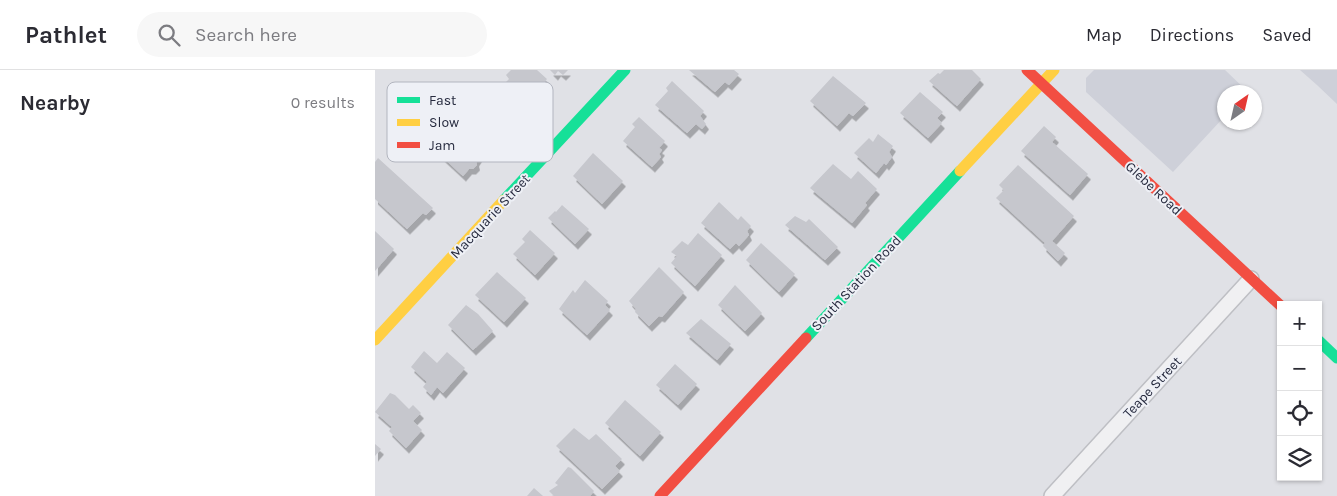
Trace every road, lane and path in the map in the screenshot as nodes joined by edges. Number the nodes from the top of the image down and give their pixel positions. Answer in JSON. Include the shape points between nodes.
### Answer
{"nodes":[{"id":1,"x":625,"y":70,"type":"edge"},
{"id":2,"x":1027,"y":70,"type":"edge"},
{"id":3,"x":1053,"y":70,"type":"edge"},
{"id":4,"x":1041,"y":83,"type":"junction"},
{"id":5,"x":553,"y":148,"type":"edge"},
{"id":6,"x":540,"y":162,"type":"edge"},
{"id":7,"x":1251,"y":279,"type":"junction"},
{"id":8,"x":1277,"y":302,"type":"edge"},
{"id":9,"x":375,"y":340,"type":"edge"},
{"id":10,"x":1322,"y":344,"type":"edge"},
{"id":11,"x":1337,"y":358,"type":"edge"},
{"id":12,"x":660,"y":496,"type":"edge"},
{"id":13,"x":1052,"y":496,"type":"edge"}],
"edges":[{"from":1,"to":5,"type":"street","name":"Macquarie Street"},
{"from":2,"to":4,"type":"street","name":"Glebe Road"},
{"from":3,"to":4,"type":"street","name":"South Station Road"},
{"from":4,"to":7,"type":"street","name":"Glebe Road"},
{"from":4,"to":12,"type":"street","name":"South Station Road"},
{"from":6,"to":9,"type":"street","name":"Macquarie Street"},
{"from":7,"to":8,"type":"street","name":"Glebe Road"},
{"from":7,"to":13,"type":"street","name":"Teape Street"},
{"from":10,"to":11,"type":"street"}]}
